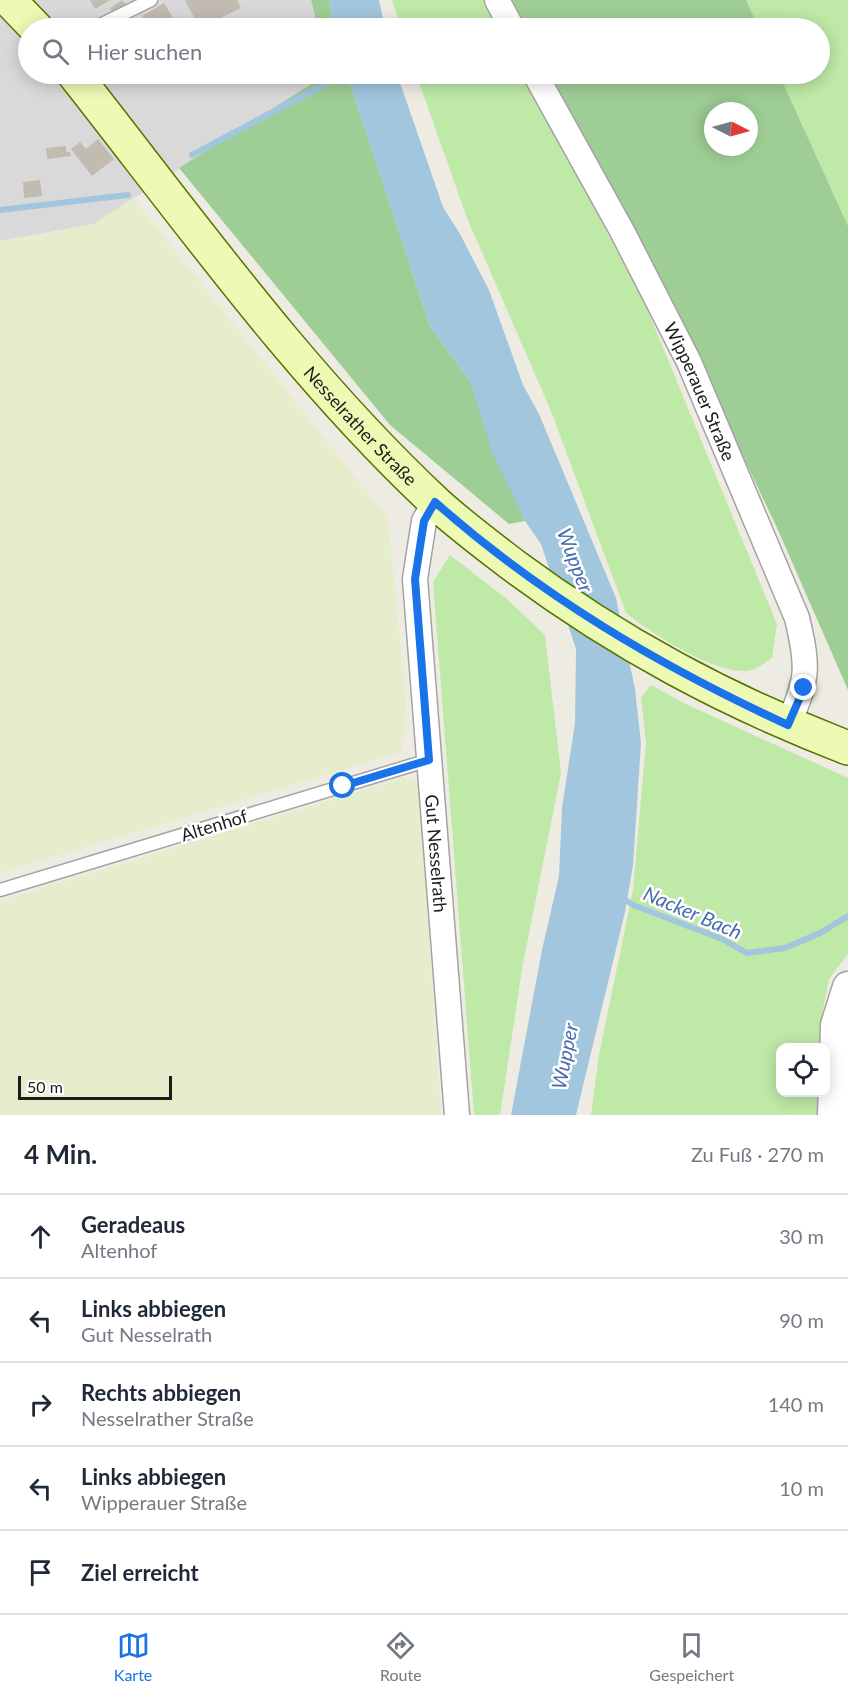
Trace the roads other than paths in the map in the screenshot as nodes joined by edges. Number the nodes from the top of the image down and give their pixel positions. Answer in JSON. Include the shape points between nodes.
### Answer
{"nodes":[{"id":1,"x":9,"y":0,"type":"edge"},
{"id":2,"x":151,"y":0,"type":"edge"},
{"id":3,"x":497,"y":0,"type":"edge"},
{"id":4,"x":26,"y":18,"type":"edge"},
{"id":5,"x":114,"y":18,"type":"edge"},
{"id":6,"x":507,"y":18,"type":"edge"},
{"id":7,"x":82,"y":84,"type":"edge"},
{"id":8,"x":541,"y":84,"type":"edge"},
{"id":9,"x":429,"y":511,"type":"junction"},
{"id":10,"x":788,"y":725,"type":"junction"},
{"id":11,"x":848,"y":748,"type":"edge"},
{"id":12,"x":429,"y":760,"type":"junction"},
{"id":13,"x":0,"y":890,"type":"edge"},
{"id":14,"x":848,"y":987,"type":"edge"},
{"id":15,"x":457,"y":1115,"type":"edge"},
{"id":16,"x":833,"y":1115,"type":"edge"}],
"edges":[{"from":1,"to":4,"type":"main road"},
{"from":2,"to":5,"type":"lane"},
{"from":3,"to":6,"type":"street"},
{"from":7,"to":9,"type":"main road","name":"Nesselrather Straße","via":[[275,329]]},
{"from":8,"to":10,"type":"street","name":"Wipperauer Straße","via":[[689,362],[797,618],[806,653],[804,688]]},
{"from":9,"to":10,"type":"main road","name":"Nesselrather Straße","via":[[463,527],[621,640],[713,691]]},
{"from":9,"to":12,"type":"street","name":"Gut Nesselrath","via":[[415,579]]},
{"from":10,"to":11,"type":"main road","name":"Nesselrather Straße"},
{"from":12,"to":13,"type":"lane","name":"Altenhof"},
{"from":12,"to":15,"type":"street","name":"Gut Nesselrath"},
{"from":14,"to":16,"type":"street","via":[[836,1025]]}]}
